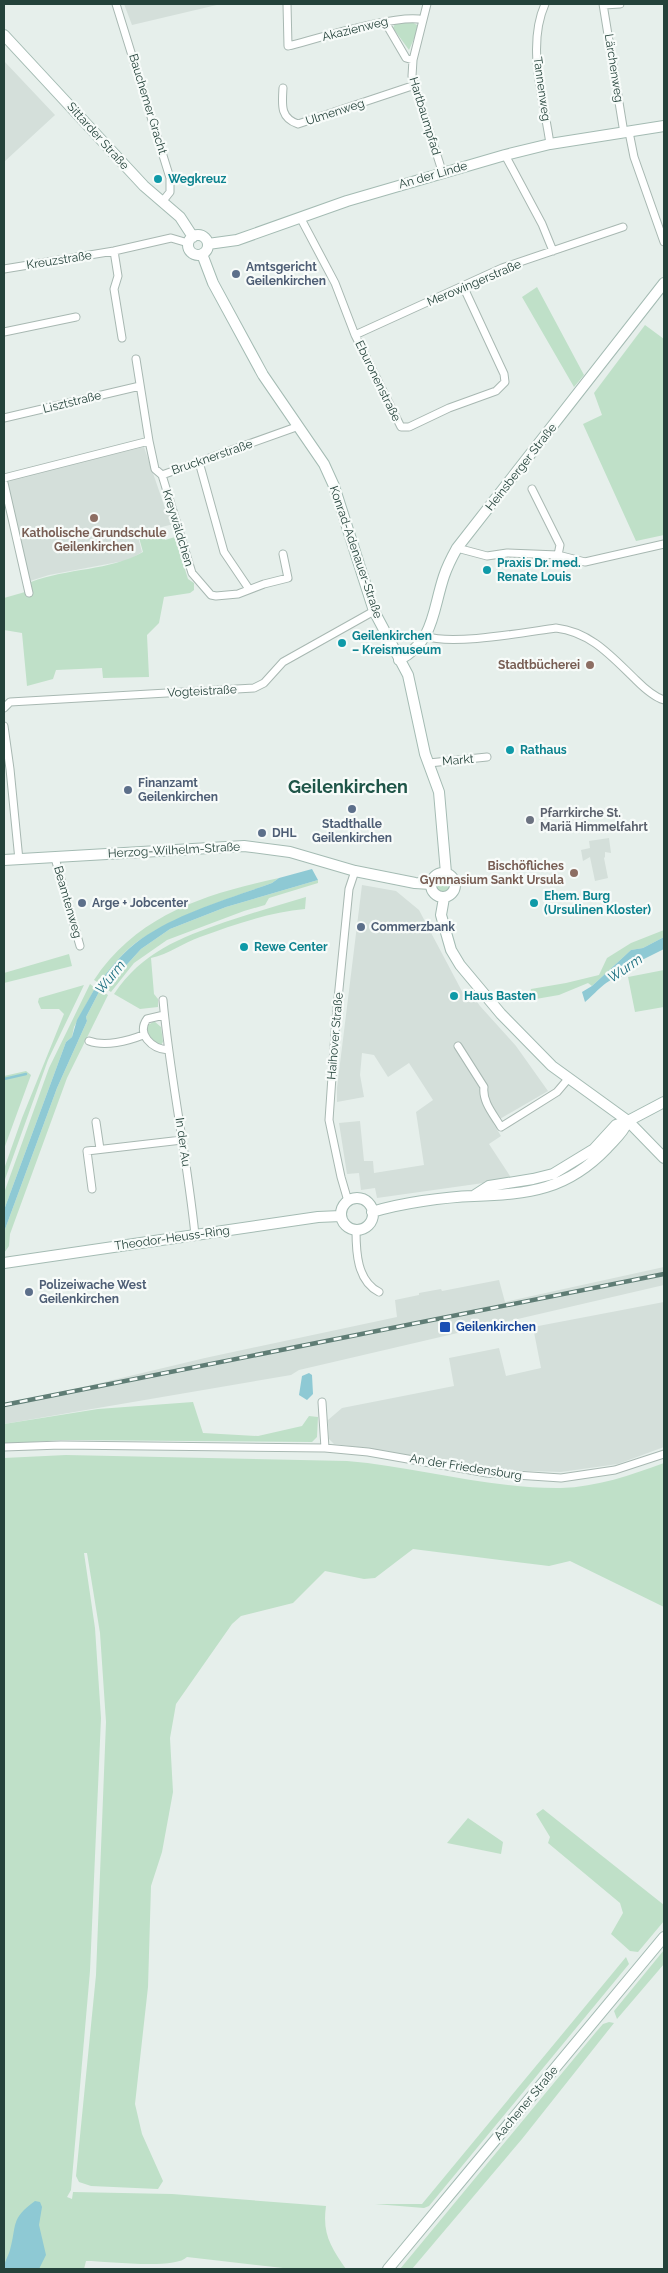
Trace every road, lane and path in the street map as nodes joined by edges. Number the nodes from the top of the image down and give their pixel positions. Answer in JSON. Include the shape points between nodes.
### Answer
{"nodes":[{"id":1,"x":116,"y":4,"type":"edge"},
{"id":2,"x":288,"y":4,"type":"edge"},
{"id":3,"x":426,"y":4,"type":"edge"},
{"id":4,"x":545,"y":4,"type":"edge"},
{"id":5,"x":620,"y":4,"type":"edge"},
{"id":6,"x":603,"y":5,"type":"edge"},
{"id":7,"x":423,"y":20,"type":"junction"},
{"id":8,"x":385,"y":22,"type":"junction"},
{"id":9,"x":4,"y":35,"type":"edge"},
{"id":10,"x":413,"y":60,"type":"junction"},
{"id":11,"x":415,"y":85,"type":"junction"},
{"id":12,"x":283,"y":88,"type":"dead end"},
{"id":13,"x":664,"y":126,"type":"edge"},
{"id":14,"x":627,"y":132,"type":"junction"},
{"id":15,"x":550,"y":144,"type":"junction"},
{"id":16,"x":506,"y":155,"type":"junction"},
{"id":17,"x":442,"y":172,"type":"junction"},
{"id":18,"x":162,"y":202,"type":"junction"},
{"id":19,"x":300,"y":217,"type":"junction"},
{"id":20,"x":623,"y":227,"type":"dead end"},
{"id":21,"x":190,"y":240,"type":"junction"},
{"id":22,"x":664,"y":242,"type":"edge"},
{"id":23,"x":208,"y":244,"type":"junction"},
{"id":24,"x":114,"y":251,"type":"junction"},
{"id":25,"x":553,"y":251,"type":"junction"},
{"id":26,"x":202,"y":254,"type":"junction"},
{"id":27,"x":4,"y":268,"type":"edge"},
{"id":28,"x":664,"y":283,"type":"edge"},
{"id":29,"x":463,"y":286,"type":"junction"},
{"id":30,"x":76,"y":317,"type":"dead end"},
{"id":31,"x":4,"y":332,"type":"edge"},
{"id":32,"x":355,"y":336,"type":"junction"},
{"id":33,"x":122,"y":338,"type":"dead end"},
{"id":34,"x":136,"y":359,"type":"dead end"},
{"id":35,"x":140,"y":386,"type":"junction"},
{"id":36,"x":4,"y":418,"type":"edge"},
{"id":37,"x":299,"y":426,"type":"junction"},
{"id":38,"x":149,"y":441,"type":"junction"},
{"id":39,"x":199,"y":462,"type":"junction"},
{"id":40,"x":162,"y":475,"type":"junction"},
{"id":41,"x":4,"y":478,"type":"edge"},
{"id":42,"x":4,"y":483,"type":"edge"},
{"id":43,"x":532,"y":489,"type":"dead end"},
{"id":44,"x":664,"y":544,"type":"edge"},
{"id":45,"x":457,"y":548,"type":"junction"},
{"id":46,"x":283,"y":554,"type":"dead end"},
{"id":47,"x":558,"y":555,"type":"junction"},
{"id":48,"x":250,"y":589,"type":"junction"},
{"id":49,"x":29,"y":593,"type":"dead end"},
{"id":50,"x":374,"y":612,"type":"junction"},
{"id":51,"x":426,"y":636,"type":"junction"},
{"id":52,"x":399,"y":660,"type":"junction"},
{"id":53,"x":664,"y":700,"type":"edge"},
{"id":54,"x":5,"y":706,"type":"edge"},
{"id":55,"x":4,"y":726,"type":"edge"},
{"id":56,"x":487,"y":757,"type":"dead end"},
{"id":57,"x":429,"y":763,"type":"junction"},
{"id":58,"x":55,"y":858,"type":"junction"},
{"id":59,"x":4,"y":860,"type":"edge"},
{"id":60,"x":19,"y":860,"type":"junction"},
{"id":61,"x":355,"y":871,"type":"junction"},
{"id":62,"x":446,"y":873,"type":"junction"},
{"id":63,"x":431,"y":884,"type":"junction"},
{"id":64,"x":444,"y":898,"type":"junction"},
{"id":65,"x":80,"y":946,"type":"dead end"},
{"id":66,"x":163,"y":1000,"type":"dead end"},
{"id":67,"x":164,"y":1015,"type":"junction"},
{"id":68,"x":143,"y":1035,"type":"junction"},
{"id":69,"x":90,"y":1041,"type":"dead end"},
{"id":70,"x":458,"y":1046,"type":"dead end"},
{"id":71,"x":168,"y":1050,"type":"junction"},
{"id":72,"x":568,"y":1079,"type":"junction"},
{"id":73,"x":664,"y":1102,"type":"edge"},
{"id":74,"x":628,"y":1121,"type":"junction"},
{"id":75,"x":96,"y":1122,"type":"dead end"},
{"id":76,"x":182,"y":1140,"type":"junction"},
{"id":77,"x":100,"y":1149,"type":"junction"},
{"id":78,"x":664,"y":1158,"type":"edge"},
{"id":79,"x":92,"y":1189,"type":"dead end"},
{"id":80,"x":348,"y":1201,"type":"junction"},
{"id":81,"x":372,"y":1212,"type":"junction"},
{"id":82,"x":341,"y":1216,"type":"junction"},
{"id":83,"x":356,"y":1230,"type":"junction"},
{"id":84,"x":195,"y":1235,"type":"junction"},
{"id":85,"x":4,"y":1262,"type":"edge"},
{"id":86,"x":379,"y":1292,"type":"dead end"},
{"id":87,"x":322,"y":1402,"type":"dead end"},
{"id":88,"x":4,"y":1447,"type":"edge"},
{"id":89,"x":325,"y":1448,"type":"junction"},
{"id":90,"x":664,"y":1454,"type":"edge"},
{"id":91,"x":664,"y":1937,"type":"edge"},
{"id":92,"x":388,"y":2269,"type":"edge"}],
"edges":[{"from":1,"to":18,"type":"street","name":"Bauchemer Gracht","via":[[170,178],[170,192]]},
{"from":2,"to":8,"type":"street","name":"Akazienweg","via":[[288,46]]},
{"from":3,"to":7,"type":"street","name":"Hartbaumpfad"},
{"from":4,"to":15,"type":"street","name":"Tannenweg","via":[[538,29],[537,56]]},
{"from":5,"to":6,"type":"street"},
{"from":6,"to":14,"type":"street","name":"Lärchenweg"},
{"from":7,"to":8,"type":"street","name":"Akazienweg","via":[[416,17]]},
{"from":7,"to":10,"type":"street","name":"Hartbaumpfad"},
{"from":8,"to":10,"type":"street","name":"Hartbaumpfad","via":[[406,58]]},
{"from":9,"to":18,"type":"street","name":"Sittarder Straße"},
{"from":10,"to":11,"type":"street","name":"Hartbaumpfad"},
{"from":11,"to":12,"type":"street","name":"Ulmenweg","via":[[298,124],[283,113]]},
{"from":11,"to":17,"type":"street","name":"Hartbaumpfad"},
{"from":13,"to":14,"type":"street","name":"An der Linde"},
{"from":14,"to":15,"type":"street","name":"An der Linde"},
{"from":14,"to":22,"type":"street","name":"Lärchenweg"},
{"from":15,"to":16,"type":"street","name":"An der Linde"},
{"from":16,"to":17,"type":"street","name":"An der Linde"},
{"from":16,"to":25,"type":"street"},
{"from":17,"to":19,"type":"street","name":"An der Linde"},
{"from":18,"to":21,"type":"street","name":"Sittarder Straße","via":[[180,217]]},
{"from":19,"to":23,"type":"street","name":"An der Linde","via":[[237,240]]},
{"from":19,"to":32,"type":"street","name":"Eburonenstraße","via":[[335,283]]},
{"from":20,"to":25,"type":"street","name":"Merowingerstraße"},
{"from":21,"to":23,"type":"street","via":[[201,235]]},
{"from":21,"to":24,"type":"street","name":"Kreuzstraße","via":[[172,238]]},
{"from":21,"to":26,"type":"street","via":[[192,253]]},
{"from":23,"to":26,"type":"street"},
{"from":24,"to":27,"type":"street","name":"Kreuzstraße"},
{"from":24,"to":33,"type":"street","via":[[118,276],[114,289]]},
{"from":25,"to":29,"type":"street","name":"Merowingerstraße","via":[[502,268]]},
{"from":26,"to":37,"type":"street","name":"Konrad-Adenauer-Straße","via":[[211,279],[263,375]]},
{"from":28,"to":45,"type":"street","name":"Heinsberger Straße"},
{"from":29,"to":32,"type":"street","name":"Merowingerstraße"},
{"from":29,"to":32,"type":"street","name":"Eburonenstraße","via":[[504,374],[504,382],[496,390],[410,427],[401,427]]},
{"from":30,"to":31,"type":"street"},
{"from":34,"to":35,"type":"street"},
{"from":35,"to":36,"type":"street","name":"Lisztstraße"},
{"from":35,"to":38,"type":"street"},
{"from":37,"to":39,"type":"street","name":"Brucknerstraße"},
{"from":37,"to":50,"type":"street","name":"Konrad-Adenauer-Straße","via":[[334,486]]},
{"from":38,"to":40,"type":"street","name":"Brucknerstraße","via":[[155,469]]},
{"from":38,"to":41,"type":"street"},
{"from":39,"to":40,"type":"street","name":"Brucknerstraße"},
{"from":39,"to":48,"type":"street","via":[[224,552]]},
{"from":40,"to":48,"type":"street","name":"Kreywäldchen","via":[[192,573],[197,580],[213,596],[238,594]]},
{"from":42,"to":49,"type":"street"},
{"from":43,"to":47,"type":"street","via":[[560,545]]},
{"from":44,"to":47,"type":"street","via":[[585,562]]},
{"from":45,"to":47,"type":"street","via":[[487,556],[507,553]]},
{"from":45,"to":51,"type":"street","name":"Heinsberger Straße","via":[[444,575]]},
{"from":46,"to":48,"type":"street","via":[[288,578]]},
{"from":50,"to":52,"type":"street","name":"Konrad-Adenauer-Straße"},
{"from":50,"to":54,"type":"street","name":"Vogteistraße","via":[[283,662],[264,683],[254,688],[49,699],[10,702]]},
{"from":51,"to":52,"type":"street","name":"Heinsberger Straße","via":[[413,651]]},
{"from":51,"to":53,"type":"street","via":[[435,640],[452,640],[556,628],[571,630],[602,647],[643,688]]},
{"from":52,"to":57,"type":"street","name":"Konrad-Adenauer-Straße","via":[[413,690]]},
{"from":55,"to":60,"type":"street"},
{"from":56,"to":57,"type":"street","name":"Markt"},
{"from":57,"to":62,"type":"street","name":"Konrad-Adenauer-Straße","via":[[438,792]]},
{"from":58,"to":60,"type":"street","name":"Herzog-Wilhelm-Straße"},
{"from":58,"to":61,"type":"street","name":"Herzog-Wilhelm-Straße","via":[[244,846],[290,852]]},
{"from":58,"to":65,"type":"street","name":"Beamtenweg"},
{"from":59,"to":60,"type":"street","name":"Herzog-Wilhelm-Straße"},
{"from":61,"to":63,"type":"street","name":"Herzog-Wilhelm-Straße"},
{"from":61,"to":80,"type":"street","name":"Haihover Straße","via":[[349,889],[336,1018],[330,1120],[340,1177]]},
{"from":62,"to":63,"type":"street","via":[[434,876]]},
{"from":62,"to":64,"type":"street","via":[[454,880],[455,887],[453,893]]},
{"from":63,"to":64,"type":"street","via":[[434,894]]},
{"from":64,"to":72,"type":"street","via":[[441,915],[455,957],[514,1027]]},
{"from":66,"to":67,"type":"street","name":"In der Au"},
{"from":67,"to":68,"type":"street","via":[[146,1019]]},
{"from":67,"to":71,"type":"street","name":"In der Au"},
{"from":68,"to":69,"type":"street","via":[[126,1041]]},
{"from":68,"to":71,"type":"street","via":[[153,1046]]},
{"from":70,"to":72,"type":"street","via":[[484,1088],[486,1101],[501,1127],[557,1092]]},
{"from":71,"to":76,"type":"street","name":"In der Au"},
{"from":72,"to":74,"type":"street"},
{"from":73,"to":74,"type":"street"},
{"from":74,"to":78,"type":"street"},
{"from":74,"to":81,"type":"street","via":[[624,1132],[600,1155],[559,1183],[501,1196],[475,1196]]},
{"from":75,"to":77,"type":"street"},
{"from":76,"to":77,"type":"street"},
{"from":76,"to":84,"type":"street","name":"In der Au"},
{"from":77,"to":79,"type":"street","via":[[87,1152]]},
{"from":80,"to":81,"type":"street","via":[[363,1200]]},
{"from":80,"to":82,"type":"street"},
{"from":81,"to":83,"type":"street","via":[[372,1220],[367,1226]]},
{"from":82,"to":83,"type":"street","via":[[344,1225]]},
{"from":82,"to":84,"type":"street","name":"Theodor-Heuss-Ring"},
{"from":83,"to":86,"type":"street","via":[[360,1267],[366,1282]]},
{"from":84,"to":85,"type":"street","name":"Theodor-Heuss-Ring"},
{"from":87,"to":89,"type":"street"},
{"from":88,"to":89,"type":"street","name":"An der Friedensburg"},
{"from":89,"to":90,"type":"street","name":"An der Friedensburg","via":[[368,1452],[486,1473],[552,1477],[615,1470]]},
{"from":91,"to":92,"type":"street","name":"Aachener Straße"}]}
